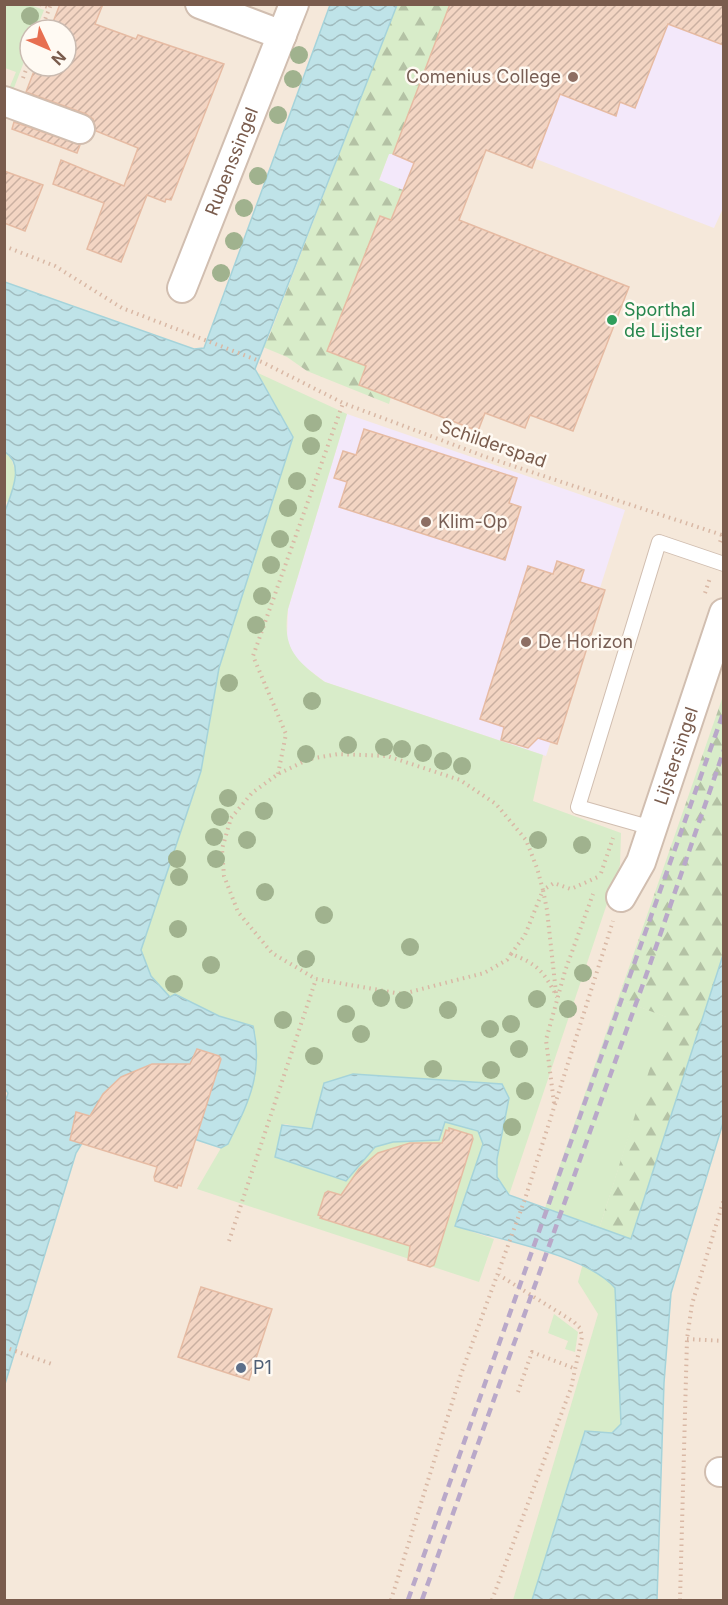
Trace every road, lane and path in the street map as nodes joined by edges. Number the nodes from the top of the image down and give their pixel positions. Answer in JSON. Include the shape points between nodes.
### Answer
{"nodes":[{"id":1,"x":40,"y":4,"type":"edge"},
{"id":2,"x":200,"y":4,"type":"edge"},
{"id":3,"x":294,"y":4,"type":"edge"},
{"id":4,"x":50,"y":6,"type":"edge"},
{"id":5,"x":282,"y":35,"type":"junction"},
{"id":6,"x":4,"y":100,"type":"edge"},
{"id":7,"x":81,"y":129,"type":"dead end"},
{"id":8,"x":4,"y":246,"type":"edge"},
{"id":9,"x":182,"y":288,"type":"dead end"},
{"id":10,"x":343,"y":403,"type":"junction"},
{"id":11,"x":723,"y":535,"type":"edge"},
{"id":12,"x":723,"y":564,"type":"edge"},
{"id":13,"x":723,"y":613,"type":"edge"},
{"id":14,"x":278,"y":774,"type":"junction"},
{"id":15,"x":652,"y":828,"type":"junction"},
{"id":16,"x":621,"y":839,"type":"dead end"},
{"id":17,"x":600,"y":876,"type":"junction"},
{"id":18,"x":543,"y":890,"type":"junction"},
{"id":19,"x":621,"y":897,"type":"joint"},
{"id":20,"x":511,"y":954,"type":"junction"},
{"id":21,"x":316,"y":979,"type":"junction"},
{"id":22,"x":557,"y":997,"type":"junction"},
{"id":23,"x":554,"y":1107,"type":"junction"},
{"id":24,"x":723,"y":1199,"type":"edge"},
{"id":25,"x":229,"y":1241,"type":"dead end"},
{"id":26,"x":500,"y":1275,"type":"junction"},
{"id":27,"x":687,"y":1339,"type":"junction"},
{"id":28,"x":723,"y":1341,"type":"edge"},
{"id":29,"x":4,"y":1347,"type":"edge"},
{"id":30,"x":52,"y":1364,"type":"dead end"},
{"id":31,"x":576,"y":1369,"type":"junction"},
{"id":32,"x":519,"y":1392,"type":"dead end"},
{"id":33,"x":391,"y":1600,"type":"edge"},
{"id":34,"x":492,"y":1600,"type":"edge"},
{"id":35,"x":680,"y":1600,"type":"edge"}],
"edges":[{"from":1,"to":4,"type":"path"},
{"from":2,"to":5,"type":"street"},
{"from":3,"to":5,"type":"street","name":"Rubenssingel"},
{"from":5,"to":9,"type":"street","name":"Rubenssingel"},
{"from":6,"to":7,"type":"street"},
{"from":8,"to":10,"type":"path","name":"Schilderspad","via":[[55,266],[122,308],[262,362]]},
{"from":10,"to":11,"type":"path","name":"Schilderspad","via":[[486,457]]},
{"from":10,"to":14,"type":"path","via":[[253,656],[285,734]]},
{"from":12,"to":15,"type":"lane","via":[[659,542],[578,807]]},
{"from":13,"to":15,"type":"street","name":"Lijstersingel"},
{"from":14,"to":18,"type":"path","via":[[309,759],[338,754],[387,756],[460,780],[496,804],[526,840]]},
{"from":14,"to":21,"type":"path","via":[[252,793],[231,818],[222,849],[224,876],[238,912],[273,953]]},
{"from":15,"to":19,"type":"street","name":"Lijstersingel"},
{"from":16,"to":17,"type":"path","via":[[614,837]]},
{"from":17,"to":18,"type":"path","via":[[572,890],[554,882]]},
{"from":17,"to":22,"type":"path"},
{"from":18,"to":20,"type":"path","via":[[525,935]]},
{"from":18,"to":22,"type":"path"},
{"from":19,"to":23,"type":"path"},
{"from":20,"to":21,"type":"path","via":[[484,973],[402,994]]},
{"from":20,"to":22,"type":"path","via":[[543,971]]},
{"from":21,"to":25,"type":"path"},
{"from":22,"to":23,"type":"path","via":[[546,1040]]},
{"from":23,"to":26,"type":"path"},
{"from":24,"to":27,"type":"path","via":[[692,1304]]},
{"from":26,"to":31,"type":"path","via":[[580,1328],[582,1341]]},
{"from":26,"to":33,"type":"path","via":[[461,1374]]},
{"from":27,"to":28,"type":"path"},
{"from":27,"to":35,"type":"path"},
{"from":29,"to":30,"type":"path"},
{"from":31,"to":32,"type":"path","via":[[532,1352]]},
{"from":31,"to":34,"type":"path"}]}
